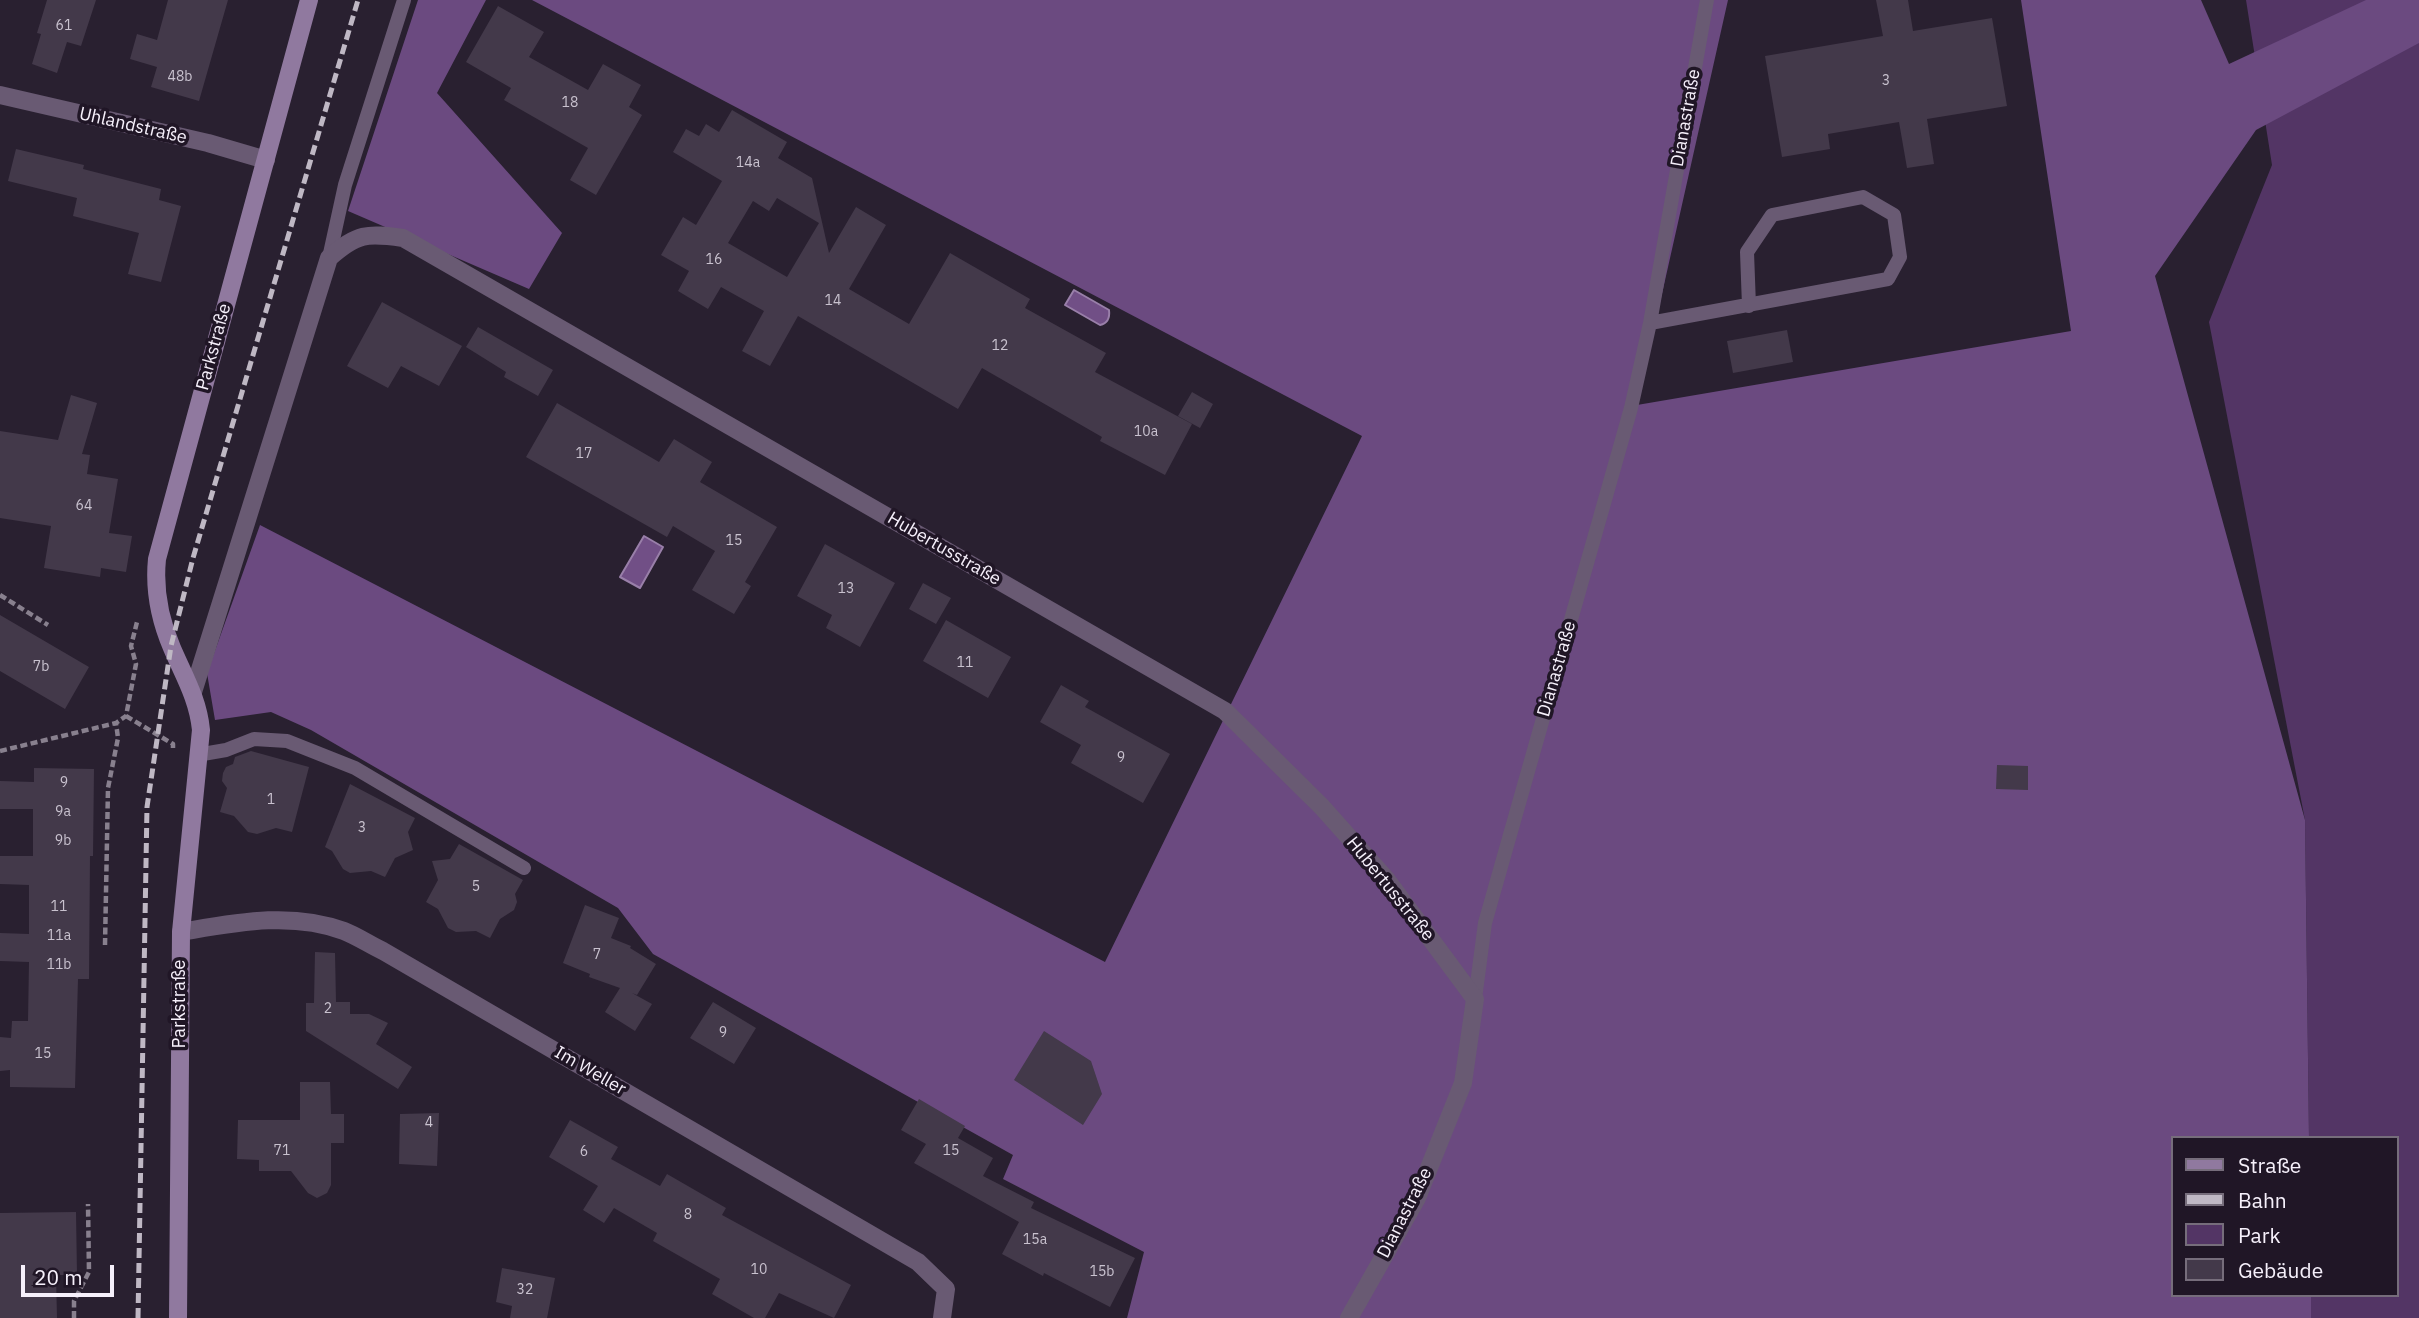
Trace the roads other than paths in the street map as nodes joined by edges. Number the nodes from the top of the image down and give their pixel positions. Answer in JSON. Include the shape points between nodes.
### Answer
{"nodes":[{"id":1,"x":309,"y":0,"type":"edge"},
{"id":2,"x":404,"y":0,"type":"edge"},
{"id":3,"x":1707,"y":0,"type":"edge"},
{"id":4,"x":0,"y":95,"type":"edge"},
{"id":5,"x":266,"y":160,"type":"junction"},
{"id":6,"x":329,"y":258,"type":"junction"},
{"id":7,"x":1749,"y":306,"type":"junction"},
{"id":8,"x":1650,"y":323,"type":"junction"},
{"id":9,"x":192,"y":692,"type":"junction"},
{"id":10,"x":197,"y":755,"type":"junction"},
{"id":11,"x":524,"y":868,"type":"dead end"},
{"id":12,"x":181,"y":932,"type":"junction"},
{"id":13,"x":1475,"y":999,"type":"junction"},
{"id":14,"x":178,"y":1318,"type":"edge"},
{"id":15,"x":942,"y":1318,"type":"edge"},
{"id":16,"x":1349,"y":1318,"type":"edge"}],
"edges":[{"from":1,"to":5,"type":"street","name":"Parkstraße"},
{"from":2,"to":6,"type":"lane","via":[[345,185]]},
{"from":3,"to":8,"type":"lane","name":"Dianastraße"},
{"from":4,"to":5,"type":"street","name":"Uhlandstraße"},
{"from":5,"to":9,"type":"street","name":"Parkstraße","via":[[157,559],[156,596],[171,646]]},
{"from":6,"to":9,"type":"street"},
{"from":6,"to":13,"type":"street","name":"Hubertusstraße","via":[[348,241],[361,237],[403,238],[1225,711],[1322,807],[1387,880]]},
{"from":7,"to":7,"type":"lane","via":[[1888,279],[1900,257],[1894,215],[1863,197],[1772,215],[1747,252]]},
{"from":7,"to":8,"type":"lane"},
{"from":8,"to":13,"type":"lane","name":"Dianastraße","via":[[1631,408],[1485,923]]},
{"from":9,"to":10,"type":"street","name":"Parkstraße","via":[[201,730]]},
{"from":10,"to":11,"type":"lane","via":[[254,740],[287,741],[355,768]]},
{"from":10,"to":12,"type":"street","name":"Parkstraße"},
{"from":12,"to":14,"type":"street","name":"Parkstraße"},
{"from":12,"to":15,"type":"street","name":"Im Weller","via":[[252,920],[304,922],[344,931],[918,1262],[946,1289]]},
{"from":13,"to":16,"type":"street","name":"Dianastraße","via":[[1463,1083],[1416,1198]]}]}
